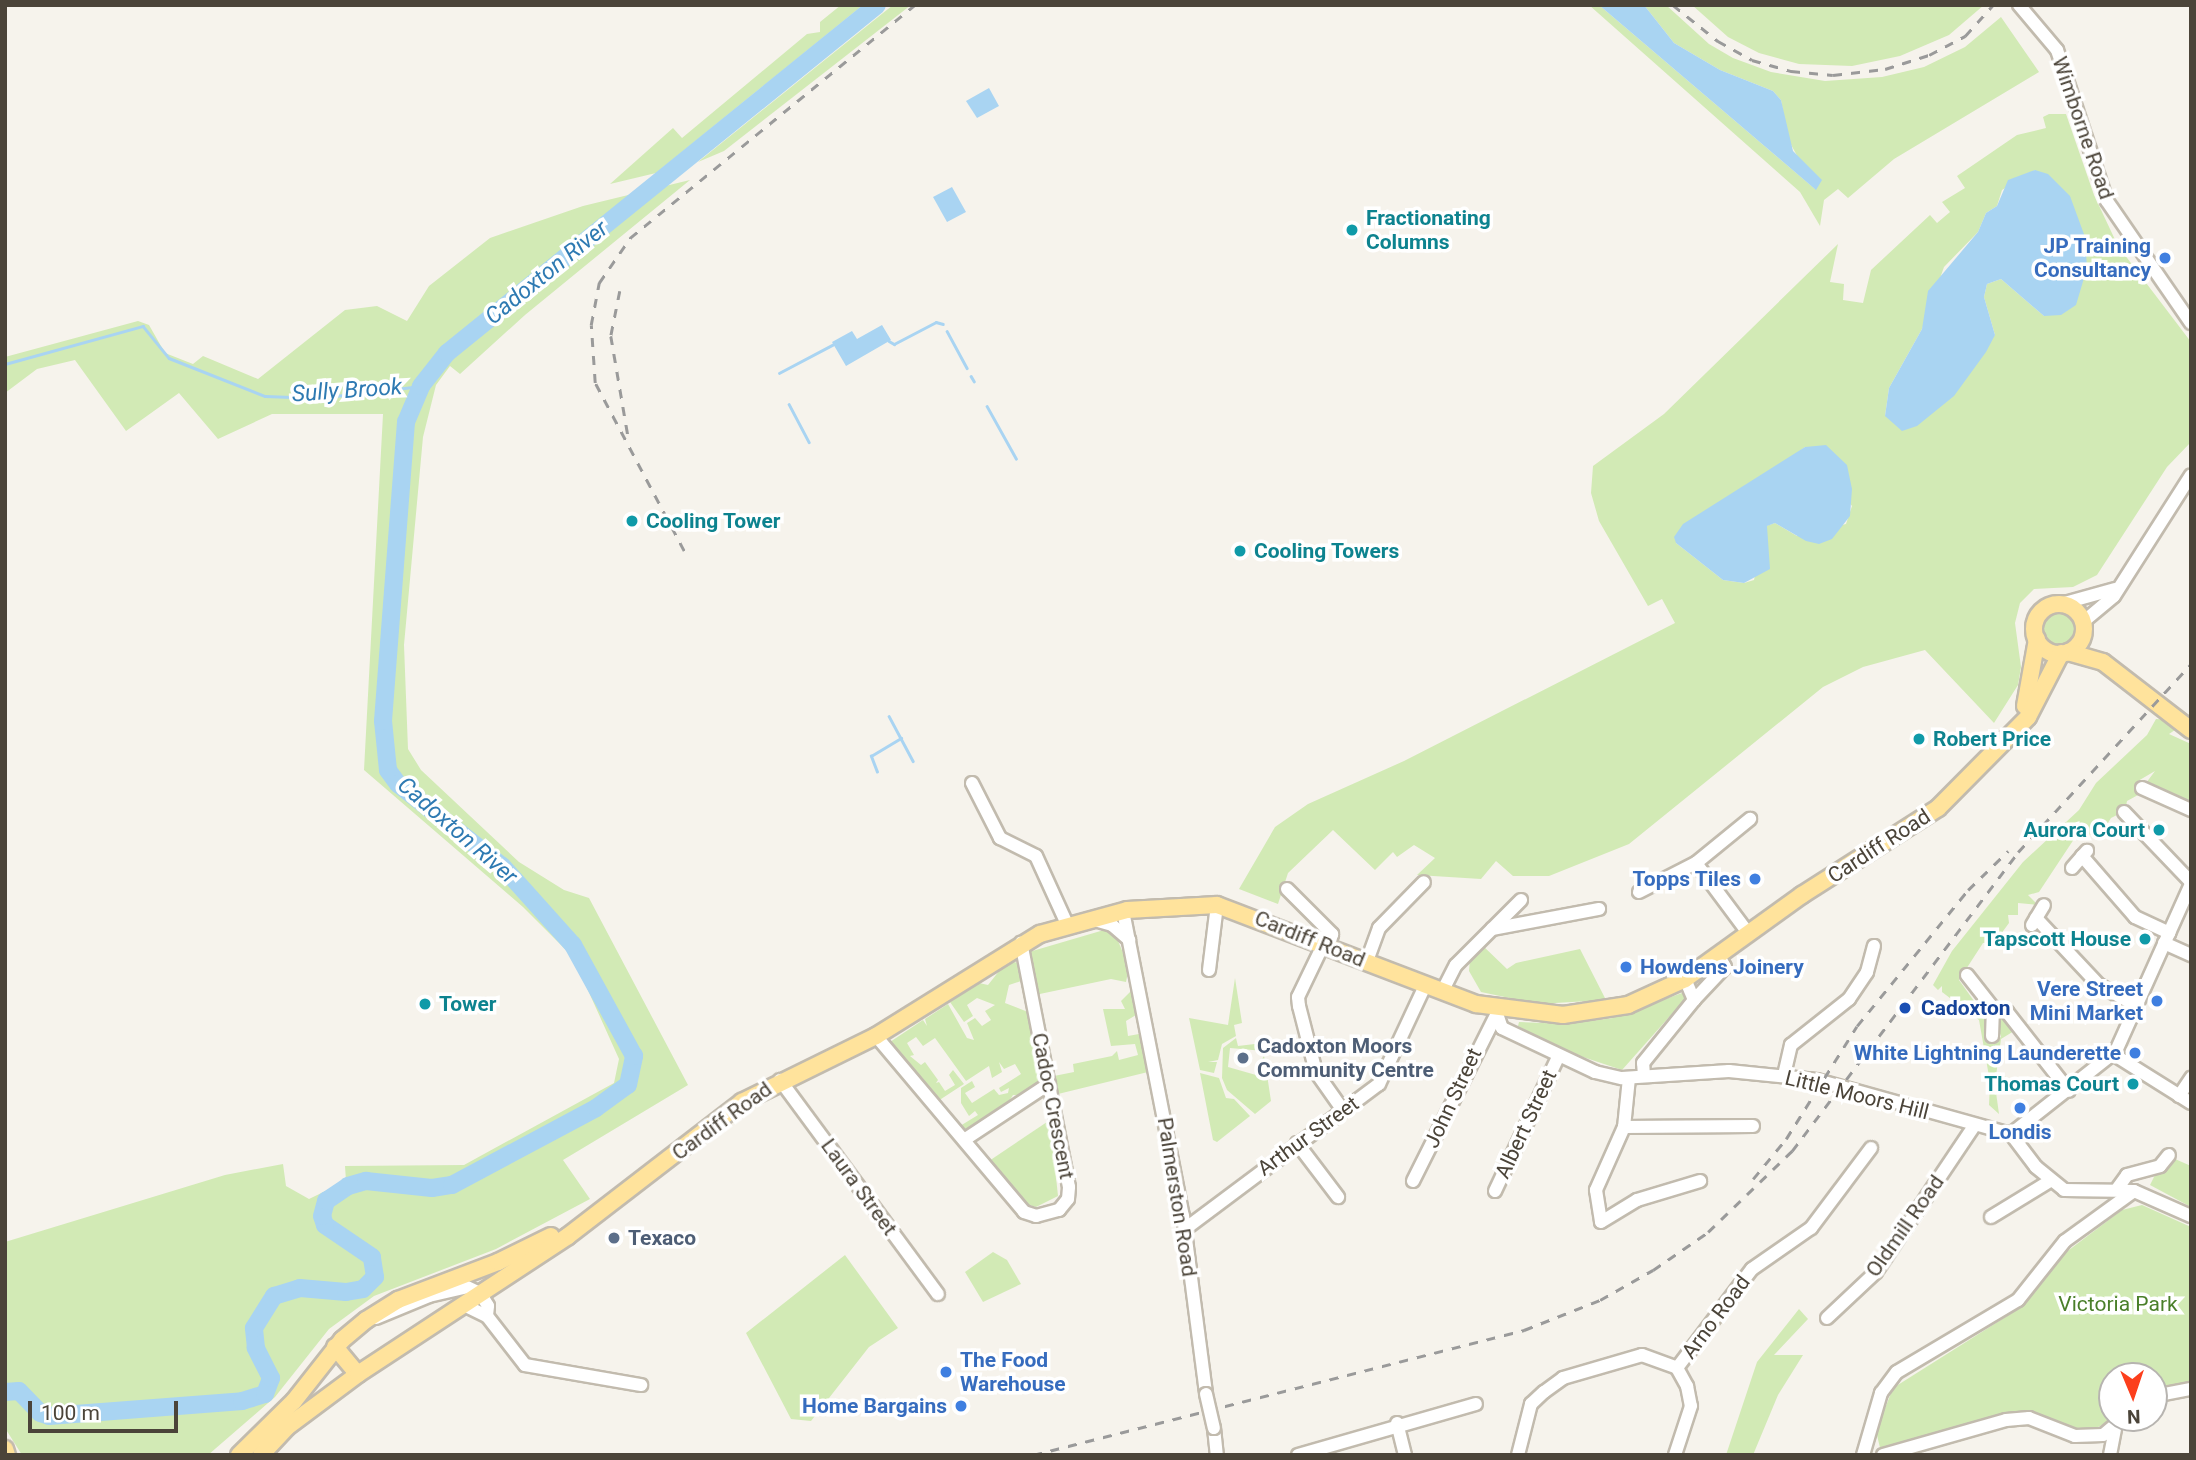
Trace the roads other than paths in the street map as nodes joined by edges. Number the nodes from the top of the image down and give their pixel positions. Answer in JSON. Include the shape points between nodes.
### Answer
{"nodes":[{"id":1,"x":2019,"y":5,"type":"edge"},
{"id":2,"x":2191,"y":323,"type":"edge"},
{"id":3,"x":2191,"y":467,"type":"edge"},
{"id":4,"x":2188,"y":477,"type":"edge"},
{"id":5,"x":2115,"y":589,"type":"junction"},
{"id":6,"x":2060,"y":604,"type":"junction"},
{"id":7,"x":2083,"y":626,"type":"junction"},
{"id":8,"x":2037,"y":639,"type":"junction"},
{"id":9,"x":2065,"y":652,"type":"junction"},
{"id":10,"x":2103,"y":662,"type":"junction"},
{"id":11,"x":2187,"y":723,"type":"edge"},
{"id":12,"x":2018,"y":724,"type":"junction"},
{"id":13,"x":972,"y":783,"type":"dead end"},
{"id":14,"x":2142,"y":789,"type":"dead end"},
{"id":15,"x":2191,"y":810,"type":"edge"},
{"id":16,"x":2124,"y":812,"type":"dead end"},
{"id":17,"x":1750,"y":819,"type":"dead end"},
{"id":18,"x":1696,"y":863,"type":"junction"},
{"id":19,"x":2072,"y":868,"type":"dead end"},
{"id":20,"x":1424,"y":883,"type":"dead end"},
{"id":21,"x":2191,"y":883,"type":"edge"},
{"id":22,"x":1287,"y":889,"type":"dead end"},
{"id":23,"x":1640,"y":892,"type":"dead end"},
{"id":24,"x":1521,"y":900,"type":"dead end"},
{"id":25,"x":1217,"y":905,"type":"junction"},
{"id":26,"x":2044,"y":905,"type":"dead end"},
{"id":27,"x":1599,"y":909,"type":"dead end"},
{"id":28,"x":1123,"y":911,"type":"junction"},
{"id":29,"x":1088,"y":918,"type":"junction"},
{"id":30,"x":1067,"y":924,"type":"junction"},
{"id":31,"x":1492,"y":929,"type":"junction"},
{"id":32,"x":1749,"y":934,"type":"junction"},
{"id":33,"x":2167,"y":938,"type":"junction"},
{"id":34,"x":1129,"y":940,"type":"junction"},
{"id":35,"x":1021,"y":943,"type":"junction"},
{"id":36,"x":1327,"y":944,"type":"junction"},
{"id":37,"x":1874,"y":946,"type":"dead end"},
{"id":38,"x":2191,"y":955,"type":"edge"},
{"id":39,"x":1719,"y":956,"type":"junction"},
{"id":40,"x":1367,"y":961,"type":"junction"},
{"id":41,"x":1209,"y":970,"type":"dead end"},
{"id":42,"x":1967,"y":975,"type":"dead end"},
{"id":43,"x":1685,"y":979,"type":"junction"},
{"id":44,"x":1425,"y":986,"type":"junction"},
{"id":45,"x":1442,"y":992,"type":"junction"},
{"id":46,"x":1695,"y":1000,"type":"junction"},
{"id":47,"x":2137,"y":1006,"type":"junction"},
{"id":48,"x":1993,"y":1008,"type":"junction"},
{"id":49,"x":1495,"y":1012,"type":"junction"},
{"id":50,"x":876,"y":1036,"type":"junction"},
{"id":51,"x":1992,"y":1037,"type":"dead end"},
{"id":52,"x":2113,"y":1054,"type":"junction"},
{"id":53,"x":1558,"y":1057,"type":"junction"},
{"id":54,"x":1783,"y":1075,"type":"junction"},
{"id":55,"x":1644,"y":1076,"type":"junction"},
{"id":56,"x":1629,"y":1078,"type":"junction"},
{"id":57,"x":2191,"y":1078,"type":"edge"},
{"id":58,"x":780,"y":1080,"type":"junction"},
{"id":59,"x":1049,"y":1084,"type":"junction"},
{"id":60,"x":2068,"y":1091,"type":"junction"},
{"id":61,"x":2185,"y":1100,"type":"edge"},
{"id":62,"x":1342,"y":1109,"type":"junction"},
{"id":63,"x":1753,"y":1126,"type":"dead end"},
{"id":64,"x":1974,"y":1126,"type":"junction"},
{"id":65,"x":1624,"y":1127,"type":"junction"},
{"id":66,"x":2011,"y":1134,"type":"junction"},
{"id":67,"x":964,"y":1140,"type":"junction"},
{"id":68,"x":1297,"y":1143,"type":"junction"},
{"id":69,"x":1871,"y":1148,"type":"dead end"},
{"id":70,"x":2169,"y":1156,"type":"dead end"},
{"id":71,"x":1413,"y":1181,"type":"dead end"},
{"id":72,"x":1700,"y":1181,"type":"dead end"},
{"id":73,"x":2050,"y":1181,"type":"junction"},
{"id":74,"x":2117,"y":1189,"type":"junction"},
{"id":75,"x":1495,"y":1191,"type":"dead end"},
{"id":76,"x":2134,"y":1191,"type":"junction"},
{"id":77,"x":1338,"y":1197,"type":"dead end"},
{"id":78,"x":2191,"y":1216,"type":"edge"},
{"id":79,"x":1991,"y":1217,"type":"dead end"},
{"id":80,"x":588,"y":1219,"type":"junction"},
{"id":81,"x":1185,"y":1229,"type":"junction"},
{"id":82,"x":480,"y":1293,"type":"junction"},
{"id":83,"x":938,"y":1294,"type":"dead end"},
{"id":84,"x":462,"y":1304,"type":"junction"},
{"id":85,"x":487,"y":1316,"type":"junction"},
{"id":86,"x":1827,"y":1318,"type":"dead end"},
{"id":87,"x":365,"y":1322,"type":"junction"},
{"id":88,"x":335,"y":1348,"type":"junction"},
{"id":89,"x":1677,"y":1368,"type":"junction"},
{"id":90,"x":358,"y":1374,"type":"junction"},
{"id":91,"x":641,"y":1385,"type":"dead end"},
{"id":92,"x":2191,"y":1389,"type":"edge"},
{"id":93,"x":2168,"y":1393,"type":"edge"},
{"id":94,"x":1476,"y":1404,"type":"dead end"},
{"id":95,"x":1397,"y":1423,"type":"junction"},
{"id":96,"x":2107,"y":1432,"type":"edge"},
{"id":97,"x":2116,"y":1432,"type":"edge"},
{"id":98,"x":5,"y":1449,"type":"edge"},
{"id":99,"x":7,"y":1455,"type":"edge"},
{"id":100,"x":239,"y":1455,"type":"edge"},
{"id":101,"x":261,"y":1455,"type":"edge"},
{"id":102,"x":1217,"y":1455,"type":"edge"},
{"id":103,"x":1298,"y":1455,"type":"edge"},
{"id":104,"x":1405,"y":1455,"type":"edge"},
{"id":105,"x":1518,"y":1455,"type":"edge"},
{"id":106,"x":1675,"y":1455,"type":"edge"},
{"id":107,"x":1863,"y":1455,"type":"edge"},
{"id":108,"x":1883,"y":1455,"type":"edge"},
{"id":109,"x":2110,"y":1455,"type":"edge"}],
"edges":[{"from":1,"to":2,"type":"street","name":"Wimborne Road","via":[[2057,50],[2107,201]]},
{"from":3,"to":4,"type":"street"},
{"from":4,"to":5,"type":"street"},
{"from":5,"to":6,"type":"street"},
{"from":5,"to":7,"type":"street","via":[[2114,596]]},
{"from":6,"to":7,"type":"main road","via":[[2075,610]]},
{"from":6,"to":8,"type":"main road","via":[[2040,613],[2034,628]]},
{"from":7,"to":9,"type":"main road","via":[[2079,643]]},
{"from":7,"to":10,"type":"main road"},
{"from":8,"to":9,"type":"main road","via":[[2049,651]]},
{"from":8,"to":12,"type":"main road","name":"Cardiff Road","via":[[2031,687]]},
{"from":9,"to":10,"type":"main road"},
{"from":9,"to":12,"type":"main road","name":"Cardiff Road","via":[[2028,717]]},
{"from":10,"to":11,"type":"main road"},
{"from":12,"to":32,"type":"main road","name":"Cardiff Road","via":[[1983,767],[1938,808]]},
{"from":13,"to":30,"type":"street","via":[[1000,838],[1030,850],[1040,861]]},
{"from":14,"to":15,"type":"street"},
{"from":16,"to":21,"type":"street"},
{"from":17,"to":18,"type":"street"},
{"from":18,"to":23,"type":"street"},
{"from":18,"to":32,"type":"street"},
{"from":19,"to":33,"type":"street","via":[[2085,855],[2135,917]]},
{"from":20,"to":40,"type":"street","via":[[1379,929]]},
{"from":21,"to":33,"type":"street"},
{"from":22,"to":36,"type":"street","via":[[1332,934]]},
{"from":24,"to":31,"type":"street"},
{"from":25,"to":28,"type":"main road","name":"Cardiff Road"},
{"from":25,"to":36,"type":"main road","name":"Cardiff Road"},
{"from":25,"to":41,"type":"street"},
{"from":26,"to":47,"type":"street","via":[[2035,921],[2099,985]]},
{"from":27,"to":31,"type":"street"},
{"from":28,"to":29,"type":"main road","name":"Cardiff Road"},
{"from":28,"to":34,"type":"street","name":"Palmerston Road"},
{"from":29,"to":30,"type":"main road","name":"Cardiff Road"},
{"from":29,"to":34,"type":"street","via":[[1112,925]]},
{"from":30,"to":35,"type":"main road","name":"Cardiff Road"},
{"from":31,"to":45,"type":"street","via":[[1456,965]]},
{"from":32,"to":39,"type":"main road","name":"Cardiff Road"},
{"from":33,"to":38,"type":"street"},
{"from":33,"to":47,"type":"street"},
{"from":34,"to":81,"type":"street","name":"Palmerston Road"},
{"from":35,"to":50,"type":"main road","name":"Cardiff Road"},
{"from":35,"to":59,"type":"street","name":"Cadoc Crescent"},
{"from":36,"to":40,"type":"main road","name":"Cardiff Road"},
{"from":36,"to":62,"type":"street","via":[[1298,997],[1316,1072]]},
{"from":37,"to":54,"type":"street","via":[[1867,972],[1849,999],[1791,1045]]},
{"from":39,"to":43,"type":"main road","name":"Cardiff Road"},
{"from":39,"to":46,"type":"street","via":[[1725,967]]},
{"from":40,"to":44,"type":"main road","name":"Cardiff Road"},
{"from":42,"to":48,"type":"street"},
{"from":43,"to":46,"type":"street"},
{"from":43,"to":49,"type":"main road","name":"Cardiff Road","via":[[1644,1000],[1588,1013]]},
{"from":44,"to":45,"type":"main road","name":"Cardiff Road"},
{"from":44,"to":62,"type":"street","name":"Arthur Street","via":[[1379,1084]]},
{"from":45,"to":49,"type":"main road","name":"Cardiff Road"},
{"from":46,"to":55,"type":"street","via":[[1643,1063]]},
{"from":47,"to":52,"type":"street"},
{"from":48,"to":51,"type":"street"},
{"from":48,"to":60,"type":"street","via":[[2007,1012]]},
{"from":49,"to":53,"type":"street","name":"Little Moors Hill","via":[[1510,1033]]},
{"from":49,"to":71,"type":"street","name":"John Street"},
{"from":50,"to":58,"type":"main road","name":"Cardiff Road"},
{"from":50,"to":67,"type":"street","name":"Cadoc Crescent"},
{"from":52,"to":60,"type":"street"},
{"from":52,"to":61,"type":"street"},
{"from":53,"to":56,"type":"street","name":"Little Moors Hill"},
{"from":53,"to":75,"type":"street","name":"Albert Street"},
{"from":54,"to":55,"type":"street","name":"Little Moors Hill","via":[[1729,1071]]},
{"from":54,"to":64,"type":"street","name":"Little Moors Hill","via":[[1834,1084]]},
{"from":55,"to":56,"type":"street","name":"Little Moors Hill"},
{"from":56,"to":65,"type":"street"},
{"from":57,"to":61,"type":"street"},
{"from":58,"to":80,"type":"main road","name":"Cardiff Road","via":[[741,1102]]},
{"from":58,"to":83,"type":"street","name":"Laura Street"},
{"from":59,"to":67,"type":"street"},
{"from":59,"to":67,"type":"street","name":"Cadoc Crescent","via":[[1069,1187],[1068,1199],[1059,1210],[1036,1216],[1024,1212]]},
{"from":60,"to":66,"type":"street"},
{"from":62,"to":68,"type":"street","name":"Arthur Street"},
{"from":63,"to":65,"type":"street"},
{"from":64,"to":66,"type":"street","name":"Little Moors Hill"},
{"from":64,"to":86,"type":"street","name":"Oldmill Road","via":[[1876,1272]]},
{"from":65,"to":72,"type":"street","via":[[1596,1190],[1601,1222],[1637,1200]]},
{"from":66,"to":73,"type":"street"},
{"from":68,"to":77,"type":"street"},
{"from":68,"to":81,"type":"street","name":"Arthur Street"},
{"from":69,"to":89,"type":"street","name":"Arno Road","via":[[1811,1228],[1752,1269]]},
{"from":70,"to":74,"type":"street","via":[[2160,1166],[2127,1175]]},
{"from":73,"to":74,"type":"street","via":[[2070,1191]]},
{"from":73,"to":79,"type":"street"},
{"from":74,"to":76,"type":"street"},
{"from":76,"to":78,"type":"street"},
{"from":76,"to":107,"type":"street","via":[[2065,1241],[2018,1300],[1897,1372],[1881,1393]]},
{"from":80,"to":82,"type":"main road","name":"Cardiff Road"},
{"from":80,"to":87,"type":"main road","name":"Cardiff Road","via":[[498,1262],[398,1300]]},
{"from":81,"to":102,"type":"street","name":"Palmerston Road","bridge":true},
{"from":82,"to":84,"type":"main road","name":"Cardiff Road"},
{"from":82,"to":85,"type":"street","via":[[488,1306]]},
{"from":82,"to":87,"type":"street","via":[[457,1289]]},
{"from":84,"to":85,"type":"street"},
{"from":84,"to":90,"type":"main road","name":"Cardiff Road"},
{"from":85,"to":91,"type":"street","via":[[525,1365]]},
{"from":87,"to":88,"type":"main road","name":"Cardiff Road"},
{"from":88,"to":90,"type":"main road"},
{"from":88,"to":100,"type":"main road","name":"Cardiff Road","via":[[293,1401]]},
{"from":89,"to":105,"type":"street","via":[[1642,1354],[1563,1378],[1531,1404]]},
{"from":89,"to":106,"type":"street","via":[[1690,1406]]},
{"from":90,"to":101,"type":"main road","name":"Cardiff Road","via":[[287,1427]]},
{"from":92,"to":93,"type":"street"},
{"from":94,"to":95,"type":"street"},
{"from":95,"to":103,"type":"street"},
{"from":95,"to":104,"type":"street"},
{"from":96,"to":108,"type":"street","via":[[2075,1436],[2029,1418],[2006,1420]]},
{"from":97,"to":109,"type":"street"},
{"from":98,"to":99,"type":"main road"}]}
